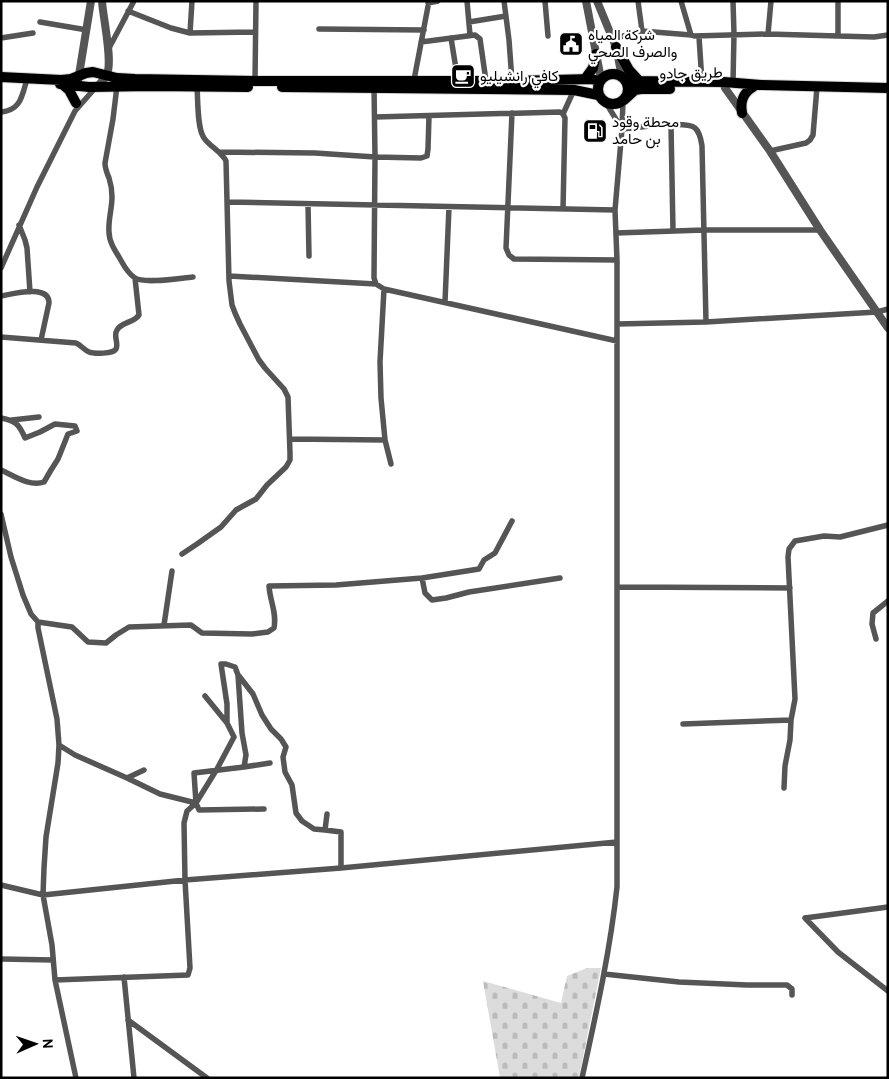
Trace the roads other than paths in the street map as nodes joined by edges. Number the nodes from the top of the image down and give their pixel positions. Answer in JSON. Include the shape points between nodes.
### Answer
{"nodes":[{"id":1,"x":91,"y":1,"type":"edge"},
{"id":2,"x":102,"y":1,"type":"edge"},
{"id":3,"x":134,"y":1,"type":"edge"},
{"id":4,"x":192,"y":1,"type":"edge"},
{"id":5,"x":256,"y":1,"type":"edge"},
{"id":6,"x":438,"y":1,"type":"edge"},
{"id":7,"x":467,"y":1,"type":"edge"},
{"id":8,"x":504,"y":1,"type":"edge"},
{"id":9,"x":545,"y":1,"type":"edge"},
{"id":10,"x":586,"y":1,"type":"edge"},
{"id":11,"x":597,"y":1,"type":"edge"},
{"id":12,"x":638,"y":1,"type":"edge"},
{"id":13,"x":681,"y":1,"type":"edge"},
{"id":14,"x":732,"y":1,"type":"edge"},
{"id":15,"x":771,"y":1,"type":"edge"},
{"id":16,"x":838,"y":1,"type":"edge"},
{"id":17,"x":429,"y":2,"type":"edge"},
{"id":18,"x":128,"y":11,"type":"junction"},
{"id":19,"x":506,"y":16,"type":"junction"},
{"id":20,"x":40,"y":22,"type":"dead end"},
{"id":21,"x":469,"y":22,"type":"junction"},
{"id":22,"x":87,"y":30,"type":"junction"},
{"id":23,"x":319,"y":30,"type":"dead end"},
{"id":24,"x":424,"y":30,"type":"junction"},
{"id":25,"x":642,"y":31,"type":"junction"},
{"id":26,"x":255,"y":32,"type":"junction"},
{"id":27,"x":33,"y":33,"type":"dead end"},
{"id":28,"x":190,"y":33,"type":"junction"},
{"id":29,"x":734,"y":34,"type":"junction"},
{"id":30,"x":768,"y":34,"type":"junction"},
{"id":31,"x":470,"y":35,"type":"junction"},
{"id":32,"x":691,"y":35,"type":"junction"},
{"id":33,"x":888,"y":35,"type":"edge"},
{"id":34,"x":548,"y":36,"type":"dead end"},
{"id":35,"x":838,"y":36,"type":"junction"},
{"id":36,"x":699,"y":37,"type":"junction"},
{"id":37,"x":1,"y":38,"type":"edge"},
{"id":38,"x":451,"y":38,"type":"junction"},
{"id":39,"x":421,"y":42,"type":"junction"},
{"id":40,"x":614,"y":43,"type":"junction"},
{"id":41,"x":108,"y":51,"type":"junction"},
{"id":42,"x":596,"y":54,"type":"junction"},
{"id":43,"x":107,"y":75,"type":"junction"},
{"id":44,"x":1,"y":77,"type":"edge"},
{"id":45,"x":26,"y":79,"type":"junction"},
{"id":46,"x":585,"y":79,"type":"junction"},
{"id":47,"x":624,"y":79,"type":"junction"},
{"id":48,"x":47,"y":80,"type":"junction"},
{"id":49,"x":255,"y":80,"type":"junction"},
{"id":50,"x":414,"y":80,"type":"junction"},
{"id":51,"x":600,"y":80,"type":"junction"},
{"id":52,"x":78,"y":81,"type":"junction"},
{"id":53,"x":458,"y":81,"type":"junction"},
{"id":54,"x":486,"y":81,"type":"junction"},
{"id":55,"x":512,"y":81,"type":"junction"},
{"id":56,"x":640,"y":82,"type":"junction"},
{"id":57,"x":702,"y":82,"type":"junction"},
{"id":58,"x":374,"y":84,"type":"junction"},
{"id":59,"x":727,"y":84,"type":"junction"},
{"id":60,"x":63,"y":85,"type":"junction"},
{"id":61,"x":97,"y":86,"type":"junction"},
{"id":62,"x":117,"y":86,"type":"junction"},
{"id":63,"x":757,"y":86,"type":"junction"},
{"id":64,"x":197,"y":87,"type":"junction"},
{"id":65,"x":817,"y":87,"type":"junction"},
{"id":66,"x":888,"y":88,"type":"edge"},
{"id":67,"x":574,"y":90,"type":"junction"},
{"id":68,"x":598,"y":95,"type":"junction"},
{"id":69,"x":624,"y":100,"type":"junction"},
{"id":70,"x":606,"y":103,"type":"junction"},
{"id":71,"x":76,"y":107,"type":"junction"},
{"id":72,"x":1,"y":112,"type":"edge"},
{"id":73,"x":512,"y":113,"type":"junction"},
{"id":74,"x":742,"y":113,"type":"junction"},
{"id":75,"x":564,"y":114,"type":"junction"},
{"id":76,"x":429,"y":116,"type":"junction"},
{"id":77,"x":375,"y":117,"type":"junction"},
{"id":78,"x":671,"y":125,"type":"junction"},
{"id":79,"x":622,"y":129,"type":"junction"},
{"id":80,"x":219,"y":152,"type":"junction"},
{"id":81,"x":770,"y":152,"type":"junction"},
{"id":82,"x":375,"y":157,"type":"junction"},
{"id":83,"x":227,"y":202,"type":"junction"},
{"id":84,"x":308,"y":204,"type":"junction"},
{"id":85,"x":374,"y":205,"type":"junction"},
{"id":86,"x":449,"y":207,"type":"junction"},
{"id":87,"x":508,"y":208,"type":"junction"},
{"id":88,"x":563,"y":209,"type":"junction"},
{"id":89,"x":616,"y":210,"type":"junction"},
{"id":90,"x":19,"y":225,"type":"junction"},
{"id":91,"x":704,"y":230,"type":"junction"},
{"id":92,"x":820,"y":230,"type":"junction"},
{"id":93,"x":673,"y":231,"type":"junction"},
{"id":94,"x":616,"y":233,"type":"junction"},
{"id":95,"x":309,"y":256,"type":"dead end"},
{"id":96,"x":617,"y":260,"type":"junction"},
{"id":97,"x":1,"y":268,"type":"edge"},
{"id":98,"x":229,"y":276,"type":"junction"},
{"id":99,"x":193,"y":277,"type":"dead end"},
{"id":100,"x":135,"y":278,"type":"junction"},
{"id":101,"x":376,"y":284,"type":"junction"},
{"id":102,"x":384,"y":289,"type":"junction"},
{"id":103,"x":30,"y":292,"type":"junction"},
{"id":104,"x":1,"y":296,"type":"edge"},
{"id":105,"x":445,"y":302,"type":"junction"},
{"id":106,"x":888,"y":309,"type":"edge"},
{"id":107,"x":877,"y":312,"type":"junction"},
{"id":108,"x":706,"y":322,"type":"junction"},
{"id":109,"x":617,"y":324,"type":"junction"},
{"id":110,"x":888,"y":328,"type":"edge"},
{"id":111,"x":1,"y":336,"type":"edge"},
{"id":112,"x":41,"y":340,"type":"junction"},
{"id":113,"x":617,"y":341,"type":"junction"},
{"id":114,"x":39,"y":417,"type":"dead end"},
{"id":115,"x":1,"y":418,"type":"edge"},
{"id":116,"x":12,"y":420,"type":"junction"},
{"id":117,"x":290,"y":439,"type":"junction"},
{"id":118,"x":385,"y":440,"type":"junction"},
{"id":119,"x":391,"y":464,"type":"dead end"},
{"id":120,"x":1,"y":470,"type":"edge"},
{"id":121,"x":1,"y":514,"type":"edge"},
{"id":122,"x":512,"y":521,"type":"dead end"},
{"id":123,"x":888,"y":525,"type":"edge"},
{"id":124,"x":182,"y":554,"type":"dead end"},
{"id":125,"x":172,"y":570,"type":"dead end"},
{"id":126,"x":422,"y":578,"type":"junction"},
{"id":127,"x":560,"y":578,"type":"dead end"},
{"id":128,"x":617,"y":587,"type":"junction"},
{"id":129,"x":790,"y":588,"type":"junction"},
{"id":130,"x":888,"y":602,"type":"edge"},
{"id":131,"x":38,"y":622,"type":"junction"},
{"id":132,"x":164,"y":625,"type":"junction"},
{"id":133,"x":876,"y":639,"type":"dead end"},
{"id":134,"x":238,"y":675,"type":"junction"},
{"id":135,"x":205,"y":696,"type":"dead end"},
{"id":136,"x":791,"y":720,"type":"junction"},
{"id":137,"x":228,"y":723,"type":"junction"},
{"id":138,"x":683,"y":724,"type":"dead end"},
{"id":139,"x":59,"y":745,"type":"junction"},
{"id":140,"x":270,"y":763,"type":"dead end"},
{"id":141,"x":244,"y":766,"type":"junction"},
{"id":142,"x":217,"y":769,"type":"junction"},
{"id":143,"x":144,"y":770,"type":"dead end"},
{"id":144,"x":127,"y":778,"type":"junction"},
{"id":145,"x":784,"y":788,"type":"dead end"},
{"id":146,"x":196,"y":803,"type":"junction"},
{"id":147,"x":264,"y":809,"type":"dead end"},
{"id":148,"x":327,"y":814,"type":"dead end"},
{"id":149,"x":325,"y":830,"type":"junction"},
{"id":150,"x":617,"y":842,"type":"junction"},
{"id":151,"x":341,"y":868,"type":"junction"},
{"id":152,"x":185,"y":880,"type":"junction"},
{"id":153,"x":1,"y":885,"type":"edge"},
{"id":154,"x":44,"y":895,"type":"junction"},
{"id":155,"x":888,"y":907,"type":"edge"},
{"id":156,"x":1,"y":959,"type":"edge"},
{"id":157,"x":53,"y":960,"type":"junction"},
{"id":158,"x":604,"y":974,"type":"junction"},
{"id":159,"x":124,"y":977,"type":"junction"},
{"id":160,"x":55,"y":980,"type":"junction"},
{"id":161,"x":888,"y":991,"type":"edge"},
{"id":162,"x":792,"y":995,"type":"dead end"},
{"id":163,"x":128,"y":1020,"type":"junction"},
{"id":164,"x":76,"y":1078,"type":"edge"},
{"id":165,"x":134,"y":1078,"type":"edge"},
{"id":166,"x":207,"y":1078,"type":"edge"},
{"id":167,"x":582,"y":1078,"type":"edge"}],
"edges":[{"from":1,"to":22,"type":"street"},
{"from":2,"to":41,"type":"street"},
{"from":3,"to":18,"type":"street"},
{"from":4,"to":28,"type":"street"},
{"from":5,"to":26,"type":"street"},
{"from":6,"to":17,"type":"street"},
{"from":7,"to":21,"type":"street"},
{"from":8,"to":19,"type":"street"},
{"from":9,"to":34,"type":"street"},
{"from":10,"to":42,"type":"street"},
{"from":11,"to":40,"type":"street"},
{"from":12,"to":25,"type":"street"},
{"from":13,"to":32,"type":"street"},
{"from":14,"to":29,"type":"street"},
{"from":15,"to":30,"type":"street"},
{"from":16,"to":35,"type":"street"},
{"from":17,"to":24,"type":"street"},
{"from":18,"to":28,"type":"street"},
{"from":18,"to":41,"type":"street"},
{"from":19,"to":21,"type":"street"},
{"from":19,"to":55,"type":"street"},
{"from":20,"to":22,"type":"street"},
{"from":21,"to":31,"type":"street"},
{"from":22,"to":52,"type":"street"},
{"from":23,"to":24,"type":"street"},
{"from":24,"to":39,"type":"street"},
{"from":25,"to":32,"type":"street"},
{"from":25,"to":40,"type":"street"},
{"from":26,"to":28,"type":"street"},
{"from":26,"to":49,"type":"street"},
{"from":27,"to":37,"type":"street"},
{"from":29,"to":30,"type":"street"},
{"from":29,"to":36,"type":"street"},
{"from":29,"to":59,"type":"street"},
{"from":30,"to":35,"type":"street"},
{"from":31,"to":38,"type":"street"},
{"from":31,"to":54,"type":"street","via":[[480,39]]},
{"from":32,"to":36,"type":"street"},
{"from":33,"to":35,"type":"street"},
{"from":36,"to":57,"type":"street"},
{"from":38,"to":39,"type":"street"},
{"from":38,"to":53,"type":"street"},
{"from":39,"to":50,"type":"street"},
{"from":40,"to":47,"type":"street"},
{"from":40,"to":56,"type":"highway"},
{"from":41,"to":43,"type":"street"},
{"from":42,"to":46,"type":"highway","via":[[593,68]]},
{"from":42,"to":51,"type":"street"},
{"from":43,"to":49,"type":"highway","via":[[135,79]]},
{"from":43,"to":52,"type":"highway","via":[[86,73]]},
{"from":43,"to":61,"type":"street"},
{"from":44,"to":45,"type":"highway"},
{"from":45,"to":48,"type":"highway"},
{"from":45,"to":72,"type":"street","via":[[20,102],[12,110]]},
{"from":46,"to":51,"type":"highway"},
{"from":46,"to":55,"type":"highway"},
{"from":47,"to":51,"type":"highway","via":[[611,74]]},
{"from":47,"to":56,"type":"highway","name":"طريق جادو"},
{"from":47,"to":69,"type":"highway","via":[[628,92]]},
{"from":48,"to":52,"type":"highway"},
{"from":48,"to":60,"type":"highway"},
{"from":49,"to":58,"type":"highway"},
{"from":50,"to":53,"type":"highway"},
{"from":50,"to":58,"type":"highway"},
{"from":51,"to":68,"type":"highway"},
{"from":52,"to":60,"type":"highway"},
{"from":52,"to":61,"type":"highway"},
{"from":52,"to":71,"type":"street"},
{"from":53,"to":54,"type":"highway"},
{"from":54,"to":55,"type":"highway"},
{"from":56,"to":57,"type":"highway","name":"طريق جادو"},
{"from":57,"to":59,"type":"highway","name":"طريق جادو"},
{"from":58,"to":64,"type":"highway"},
{"from":58,"to":67,"type":"highway"},
{"from":58,"to":77,"type":"street"},
{"from":59,"to":63,"type":"highway","name":"طريق جادو"},
{"from":59,"to":69,"type":"highway","name":"طريق جادو","via":[[641,89]]},
{"from":59,"to":74,"type":"street"},
{"from":60,"to":71,"type":"highway"},
{"from":61,"to":62,"type":"highway"},
{"from":61,"to":71,"type":"street"},
{"from":62,"to":64,"type":"highway"},
{"from":62,"to":100,"type":"street","via":[[105,163],[112,196],[108,230],[113,247]]},
{"from":63,"to":65,"type":"highway","name":"طريق جادو"},
{"from":63,"to":74,"type":"highway","via":[[744,95]]},
{"from":64,"to":80,"type":"street","via":[[201,133]]},
{"from":65,"to":66,"type":"highway","name":"طريق جادو"},
{"from":65,"to":81,"type":"street","via":[[810,140],[806,144]]},
{"from":67,"to":68,"type":"highway"},
{"from":67,"to":75,"type":"street"},
{"from":68,"to":70,"type":"highway"},
{"from":69,"to":70,"type":"highway","via":[[613,105]]},
{"from":69,"to":79,"type":"street"},
{"from":70,"to":79,"type":"street"},
{"from":71,"to":90,"type":"street"},
{"from":73,"to":75,"type":"street"},
{"from":73,"to":76,"type":"street"},
{"from":73,"to":87,"type":"street"},
{"from":74,"to":81,"type":"street"},
{"from":75,"to":88,"type":"street"},
{"from":76,"to":77,"type":"street"},
{"from":76,"to":82,"type":"street","via":[[426,156]]},
{"from":77,"to":82,"type":"street"},
{"from":78,"to":79,"type":"street"},
{"from":78,"to":91,"type":"street","via":[[694,126],[700,137]]},
{"from":78,"to":93,"type":"street"},
{"from":79,"to":89,"type":"street"},
{"from":80,"to":82,"type":"street"},
{"from":80,"to":83,"type":"street","via":[[226,161]]},
{"from":81,"to":92,"type":"street"},
{"from":82,"to":85,"type":"street"},
{"from":83,"to":84,"type":"street"},
{"from":83,"to":98,"type":"street"},
{"from":84,"to":85,"type":"street"},
{"from":84,"to":95,"type":"street"},
{"from":85,"to":86,"type":"street"},
{"from":85,"to":101,"type":"street"},
{"from":86,"to":87,"type":"street"},
{"from":86,"to":105,"type":"street"},
{"from":87,"to":88,"type":"street"},
{"from":87,"to":96,"type":"street","via":[[506,248],[514,259]]},
{"from":88,"to":89,"type":"street"},
{"from":89,"to":94,"type":"street"},
{"from":90,"to":97,"type":"street"},
{"from":90,"to":103,"type":"street","via":[[27,248]]},
{"from":91,"to":92,"type":"street"},
{"from":91,"to":93,"type":"street"},
{"from":91,"to":108,"type":"street"},
{"from":92,"to":107,"type":"street"},
{"from":93,"to":94,"type":"street"},
{"from":94,"to":96,"type":"street"},
{"from":96,"to":109,"type":"street"},
{"from":98,"to":101,"type":"street"},
{"from":98,"to":117,"type":"street","via":[[232,305],[240,324],[259,360],[288,397]]},
{"from":99,"to":100,"type":"street"},
{"from":100,"to":112,"type":"street","via":[[139,315],[118,328],[114,351],[90,352],[76,343]]},
{"from":101,"to":102,"type":"street"},
{"from":102,"to":105,"type":"street"},
{"from":102,"to":118,"type":"street","via":[[380,362]]},
{"from":103,"to":104,"type":"street"},
{"from":103,"to":112,"type":"street","via":[[41,292],[49,298]]},
{"from":105,"to":113,"type":"street"},
{"from":106,"to":107,"type":"street"},
{"from":107,"to":108,"type":"street"},
{"from":107,"to":110,"type":"street"},
{"from":108,"to":109,"type":"street"},
{"from":109,"to":113,"type":"street"},
{"from":111,"to":112,"type":"street"},
{"from":113,"to":128,"type":"street"},
{"from":114,"to":116,"type":"street"},
{"from":115,"to":116,"type":"street"},
{"from":116,"to":120,"type":"street","via":[[20,426],[25,438],[55,424],[75,426],[77,431],[68,434],[44,482],[37,485]]},
{"from":117,"to":118,"type":"street"},
{"from":117,"to":124,"type":"street","via":[[290,460],[256,499],[236,510],[221,527]]},
{"from":118,"to":119,"type":"street"},
{"from":121,"to":131,"type":"street","via":[[23,595]]},
{"from":122,"to":126,"type":"street","via":[[495,553],[484,560],[479,569]]},
{"from":123,"to":129,"type":"street","via":[[840,537],[795,541],[788,557]]},
{"from":125,"to":132,"type":"street"},
{"from":126,"to":127,"type":"street","via":[[425,593],[432,600]]},
{"from":126,"to":132,"type":"street","via":[[269,586],[276,618],[274,628],[268,632],[202,633],[190,625]]},
{"from":128,"to":129,"type":"street"},
{"from":128,"to":150,"type":"street"},
{"from":129,"to":136,"type":"street","via":[[795,699]]},
{"from":130,"to":133,"type":"street","via":[[871,618]]},
{"from":131,"to":132,"type":"street","via":[[72,627],[88,642],[106,643],[128,627]]},
{"from":131,"to":139,"type":"street","via":[[57,718]]},
{"from":134,"to":137,"type":"street","via":[[234,667],[221,664]]},
{"from":134,"to":141,"type":"street","via":[[246,755]]},
{"from":134,"to":149,"type":"street","via":[[253,694],[271,730],[286,747],[284,772],[292,785],[296,813],[314,829]]},
{"from":135,"to":137,"type":"street"},
{"from":136,"to":138,"type":"street"},
{"from":136,"to":145,"type":"street"},
{"from":137,"to":142,"type":"street","via":[[234,737]]},
{"from":139,"to":144,"type":"street"},
{"from":139,"to":154,"type":"street","via":[[46,837]]},
{"from":140,"to":141,"type":"street"},
{"from":141,"to":142,"type":"street"},
{"from":142,"to":146,"type":"street"},
{"from":142,"to":146,"type":"street","via":[[194,773]]},
{"from":143,"to":144,"type":"street"},
{"from":144,"to":146,"type":"street","via":[[160,794]]},
{"from":146,"to":147,"type":"street","via":[[198,810]]},
{"from":146,"to":152,"type":"street","via":[[187,811],[184,823]]},
{"from":148,"to":149,"type":"street"},
{"from":149,"to":151,"type":"street","via":[[341,832]]},
{"from":150,"to":151,"type":"street"},
{"from":150,"to":158,"type":"street","via":[[617,887]]},
{"from":151,"to":152,"type":"street"},
{"from":152,"to":154,"type":"street"},
{"from":152,"to":159,"type":"street","via":[[189,973]]},
{"from":153,"to":154,"type":"street"},
{"from":154,"to":157,"type":"street"},
{"from":155,"to":161,"type":"street","via":[[805,918],[838,952]]},
{"from":156,"to":157,"type":"street"},
{"from":157,"to":160,"type":"street"},
{"from":158,"to":162,"type":"street","via":[[689,982],[787,985],[792,989]]},
{"from":158,"to":167,"type":"street"},
{"from":159,"to":160,"type":"street"},
{"from":159,"to":163,"type":"street"},
{"from":160,"to":164,"type":"street"},
{"from":163,"to":165,"type":"street"},
{"from":163,"to":166,"type":"street"}]}
